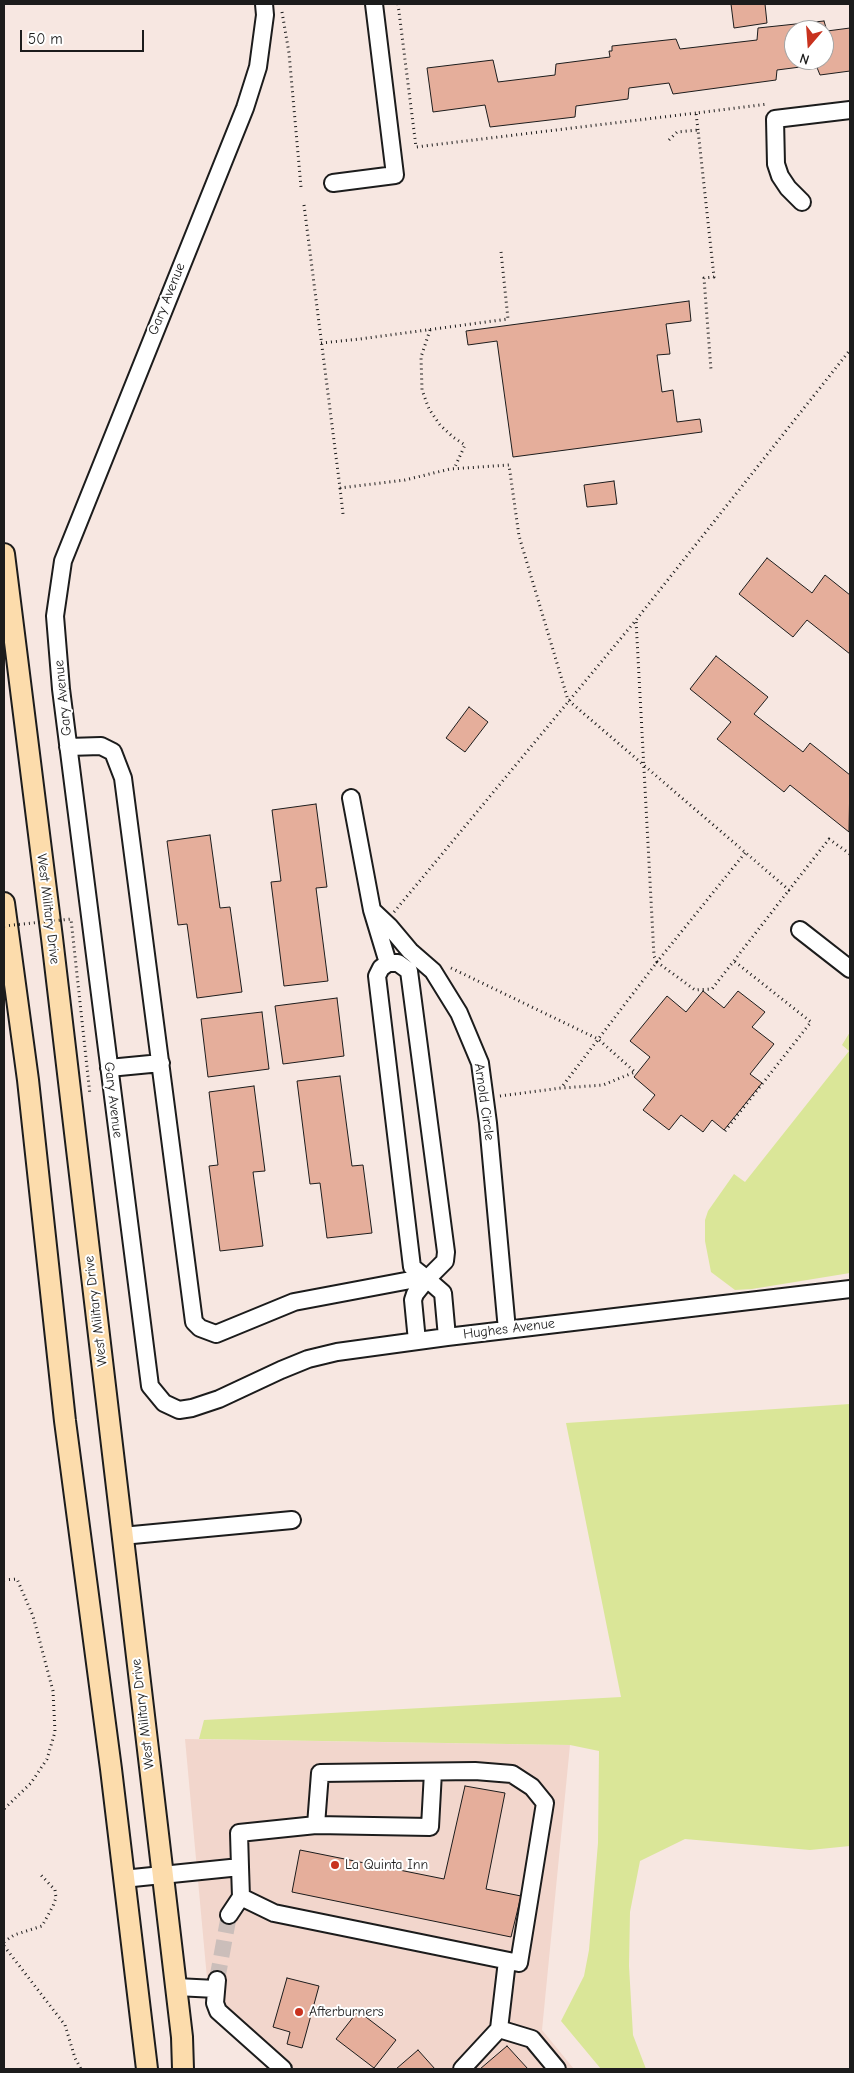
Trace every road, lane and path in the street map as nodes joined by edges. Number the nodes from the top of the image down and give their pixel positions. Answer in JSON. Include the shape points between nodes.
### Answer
{"nodes":[{"id":1,"x":264,"y":4,"type":"edge"},
{"id":2,"x":281,"y":4,"type":"edge"},
{"id":3,"x":374,"y":4,"type":"edge"},
{"id":4,"x":398,"y":4,"type":"edge"},
{"id":5,"x":850,"y":110,"type":"edge"},
{"id":6,"x":696,"y":113,"type":"dead end"},
{"id":7,"x":669,"y":140,"type":"dead end"},
{"id":8,"x":333,"y":183,"type":"dead end"},
{"id":9,"x":300,"y":187,"type":"dead end"},
{"id":10,"x":802,"y":202,"type":"dead end"},
{"id":11,"x":304,"y":205,"type":"dead end"},
{"id":12,"x":501,"y":252,"type":"dead end"},
{"id":13,"x":430,"y":330,"type":"junction"},
{"id":14,"x":321,"y":342,"type":"junction"},
{"id":15,"x":850,"y":350,"type":"edge"},
{"id":16,"x":711,"y":370,"type":"dead end"},
{"id":17,"x":454,"y":469,"type":"junction"},
{"id":18,"x":340,"y":488,"type":"junction"},
{"id":19,"x":344,"y":514,"type":"dead end"},
{"id":20,"x":4,"y":554,"type":"edge"},
{"id":21,"x":636,"y":620,"type":"junction"},
{"id":22,"x":568,"y":700,"type":"junction"},
{"id":23,"x":68,"y":747,"type":"junction"},
{"id":24,"x":644,"y":766,"type":"junction"},
{"id":25,"x":351,"y":798,"type":"dead end"},
{"id":26,"x":745,"y":853,"type":"junction"},
{"id":27,"x":850,"y":854,"type":"edge"},
{"id":28,"x":789,"y":890,"type":"junction"},
{"id":29,"x":4,"y":903,"type":"edge"},
{"id":30,"x":372,"y":910,"type":"junction"},
{"id":31,"x":394,"y":912,"type":"dead end"},
{"id":32,"x":4,"y":926,"type":"edge"},
{"id":33,"x":800,"y":930,"type":"dead end"},
{"id":34,"x":734,"y":961,"type":"junction"},
{"id":35,"x":658,"y":962,"type":"junction"},
{"id":36,"x":388,"y":963,"type":"junction"},
{"id":37,"x":423,"y":963,"type":"junction"},
{"id":38,"x":850,"y":969,"type":"edge"},
{"id":39,"x":410,"y":980,"type":"junction"},
{"id":40,"x":598,"y":1039,"type":"junction"},
{"id":41,"x":161,"y":1063,"type":"junction"},
{"id":42,"x":109,"y":1068,"type":"junction"},
{"id":43,"x":561,"y":1088,"type":"junction"},
{"id":44,"x":90,"y":1095,"type":"dead end"},
{"id":45,"x":486,"y":1098,"type":"junction"},
{"id":46,"x":725,"y":1131,"type":"dead end"},
{"id":47,"x":427,"y":1279,"type":"junction"},
{"id":48,"x":850,"y":1289,"type":"edge"},
{"id":49,"x":507,"y":1330,"type":"junction"},
{"id":50,"x":447,"y":1337,"type":"junction"},
{"id":51,"x":417,"y":1341,"type":"junction"},
{"id":52,"x":179,"y":1410,"type":"joint"},
{"id":53,"x":292,"y":1520,"type":"dead end"},
{"id":54,"x":122,"y":1536,"type":"junction"},
{"id":55,"x":4,"y":1580,"type":"edge"},
{"id":56,"x":433,"y":1772,"type":"junction"},
{"id":57,"x":4,"y":1809,"type":"edge"},
{"id":58,"x":316,"y":1825,"type":"junction"},
{"id":59,"x":240,"y":1867,"type":"junction"},
{"id":60,"x":40,"y":1874,"type":"dead end"},
{"id":61,"x":163,"y":1875,"type":"junction"},
{"id":62,"x":123,"y":1879,"type":"junction"},
{"id":63,"x":241,"y":1896,"type":"junction"},
{"id":64,"x":229,"y":1915,"type":"tunnel mouth"},
{"id":65,"x":4,"y":1942,"type":"edge"},
{"id":66,"x":4,"y":1946,"type":"edge"},
{"id":67,"x":507,"y":1961,"type":"junction"},
{"id":68,"x":176,"y":1987,"type":"junction"},
{"id":69,"x":499,"y":2029,"type":"junction"},
{"id":70,"x":182,"y":2037,"type":"junction"},
{"id":71,"x":81,"y":2069,"type":"edge"},
{"id":72,"x":147,"y":2069,"type":"edge"},
{"id":73,"x":183,"y":2069,"type":"edge"},
{"id":74,"x":197,"y":2069,"type":"edge"},
{"id":75,"x":283,"y":2069,"type":"edge"},
{"id":76,"x":462,"y":2069,"type":"edge"},
{"id":77,"x":557,"y":2069,"type":"edge"}],
"edges":[{"from":1,"to":23,"type":"street","name":"Gary Avenue","via":[[266,15],[258,67],[245,108],[63,561],[55,616]]},
{"from":2,"to":9,"type":"path","via":[[289,53]]},
{"from":3,"to":8,"type":"street","via":[[395,175]]},
{"from":4,"to":6,"type":"path","via":[[416,147]]},
{"from":5,"to":10,"type":"street","via":[[775,119],[776,164],[788,188]]},
{"from":7,"to":16,"type":"path","via":[[677,132],[698,130],[714,277],[704,278]]},
{"from":11,"to":14,"type":"path"},
{"from":12,"to":13,"type":"path","via":[[508,319]]},
{"from":13,"to":14,"type":"path"},
{"from":13,"to":17,"type":"path","via":[[421,357],[422,390],[440,425],[465,445]]},
{"from":14,"to":18,"type":"path"},
{"from":15,"to":21,"type":"path"},
{"from":17,"to":18,"type":"path","via":[[405,480]]},
{"from":17,"to":22,"type":"path","via":[[509,465],[519,536]]},
{"from":18,"to":19,"type":"path"},
{"from":20,"to":54,"type":"main road","name":"West Military Drive"},
{"from":21,"to":22,"type":"path"},
{"from":21,"to":24,"type":"path"},
{"from":22,"to":24,"type":"path"},
{"from":22,"to":31,"type":"path"},
{"from":23,"to":41,"type":"street","via":[[101,746],[113,752],[123,778]]},
{"from":23,"to":42,"type":"street","name":"Gary Avenue"},
{"from":24,"to":26,"type":"path"},
{"from":24,"to":35,"type":"path","via":[[654,956]]},
{"from":25,"to":30,"type":"street"},
{"from":26,"to":28,"type":"path"},
{"from":26,"to":35,"type":"path"},
{"from":27,"to":28,"type":"path","via":[[829,839]]},
{"from":28,"to":34,"type":"path"},
{"from":29,"to":62,"type":"main road"},
{"from":30,"to":36,"type":"street"},
{"from":30,"to":37,"type":"street","name":"Arnold Circle"},
{"from":32,"to":44,"type":"path","bridge":true,"via":[[71,919]]},
{"from":33,"to":38,"type":"street"},
{"from":34,"to":35,"type":"path","via":[[712,989],[695,990]]},
{"from":34,"to":46,"type":"path","via":[[811,1022]]},
{"from":35,"to":40,"type":"path"},
{"from":36,"to":39,"type":"street","via":[[398,963],[409,971]]},
{"from":36,"to":47,"type":"street","via":[[377,976],[412,1267]]},
{"from":37,"to":39,"type":"street"},
{"from":37,"to":40,"type":"path","via":[[444,965]]},
{"from":37,"to":45,"type":"street","name":"Arnold Circle","via":[[433,971],[459,1013],[480,1063]]},
{"from":39,"to":47,"type":"street","via":[[446,1252],[445,1261]]},
{"from":40,"to":43,"type":"path"},
{"from":40,"to":43,"type":"path","via":[[635,1072],[603,1085]]},
{"from":41,"to":42,"type":"street"},
{"from":41,"to":47,"type":"street","via":[[194,1322],[200,1328],[216,1334],[294,1302]]},
{"from":42,"to":52,"type":"street","name":"Gary Avenue","via":[[150,1386],[164,1403]]},
{"from":43,"to":45,"type":"path"},
{"from":45,"to":49,"type":"street","name":"Arnold Circle"},
{"from":47,"to":50,"type":"street","via":[[443,1292]]},
{"from":47,"to":51,"type":"street","via":[[413,1300]]},
{"from":48,"to":49,"type":"street","name":"Hughes Avenue"},
{"from":49,"to":50,"type":"street","name":"Hughes Avenue"},
{"from":50,"to":51,"type":"street","name":"Hughes Avenue"},
{"from":51,"to":52,"type":"street","name":"Hughes Avenue","via":[[337,1352],[308,1360],[219,1399]]},
{"from":53,"to":54,"type":"street"},
{"from":54,"to":61,"type":"main road","name":"West Military Drive"},
{"from":55,"to":57,"type":"path","via":[[17,1579],[33,1616],[53,1691],[55,1732],[47,1759],[31,1783]]},
{"from":56,"to":58,"type":"street","via":[[320,1773]]},
{"from":56,"to":58,"type":"street","via":[[430,1827]]},
{"from":56,"to":67,"type":"street","via":[[512,1774],[532,1787],[545,1803],[520,1963]]},
{"from":58,"to":59,"type":"street","via":[[239,1833]]},
{"from":59,"to":61,"type":"street"},
{"from":59,"to":63,"type":"street"},
{"from":60,"to":65,"type":"path","via":[[55,1890],[54,1906],[42,1926],[14,1935]]},
{"from":61,"to":62,"type":"street"},
{"from":61,"to":68,"type":"main road","name":"West Military Drive"},
{"from":62,"to":72,"type":"main road"},
{"from":63,"to":64,"type":"street"},
{"from":63,"to":67,"type":"street","via":[[274,1914]]},
{"from":66,"to":71,"type":"path","via":[[65,2025]]},
{"from":67,"to":69,"type":"street"},
{"from":68,"to":70,"type":"main road","name":"West Military Drive"},
{"from":68,"to":75,"type":"street","via":[[216,1985],[218,2011]]},
{"from":69,"to":76,"type":"street"},
{"from":69,"to":77,"type":"street","via":[[532,2039]]},
{"from":70,"to":73,"type":"main road","name":"West Military Drive"},
{"from":70,"to":74,"type":"main road"}]}
